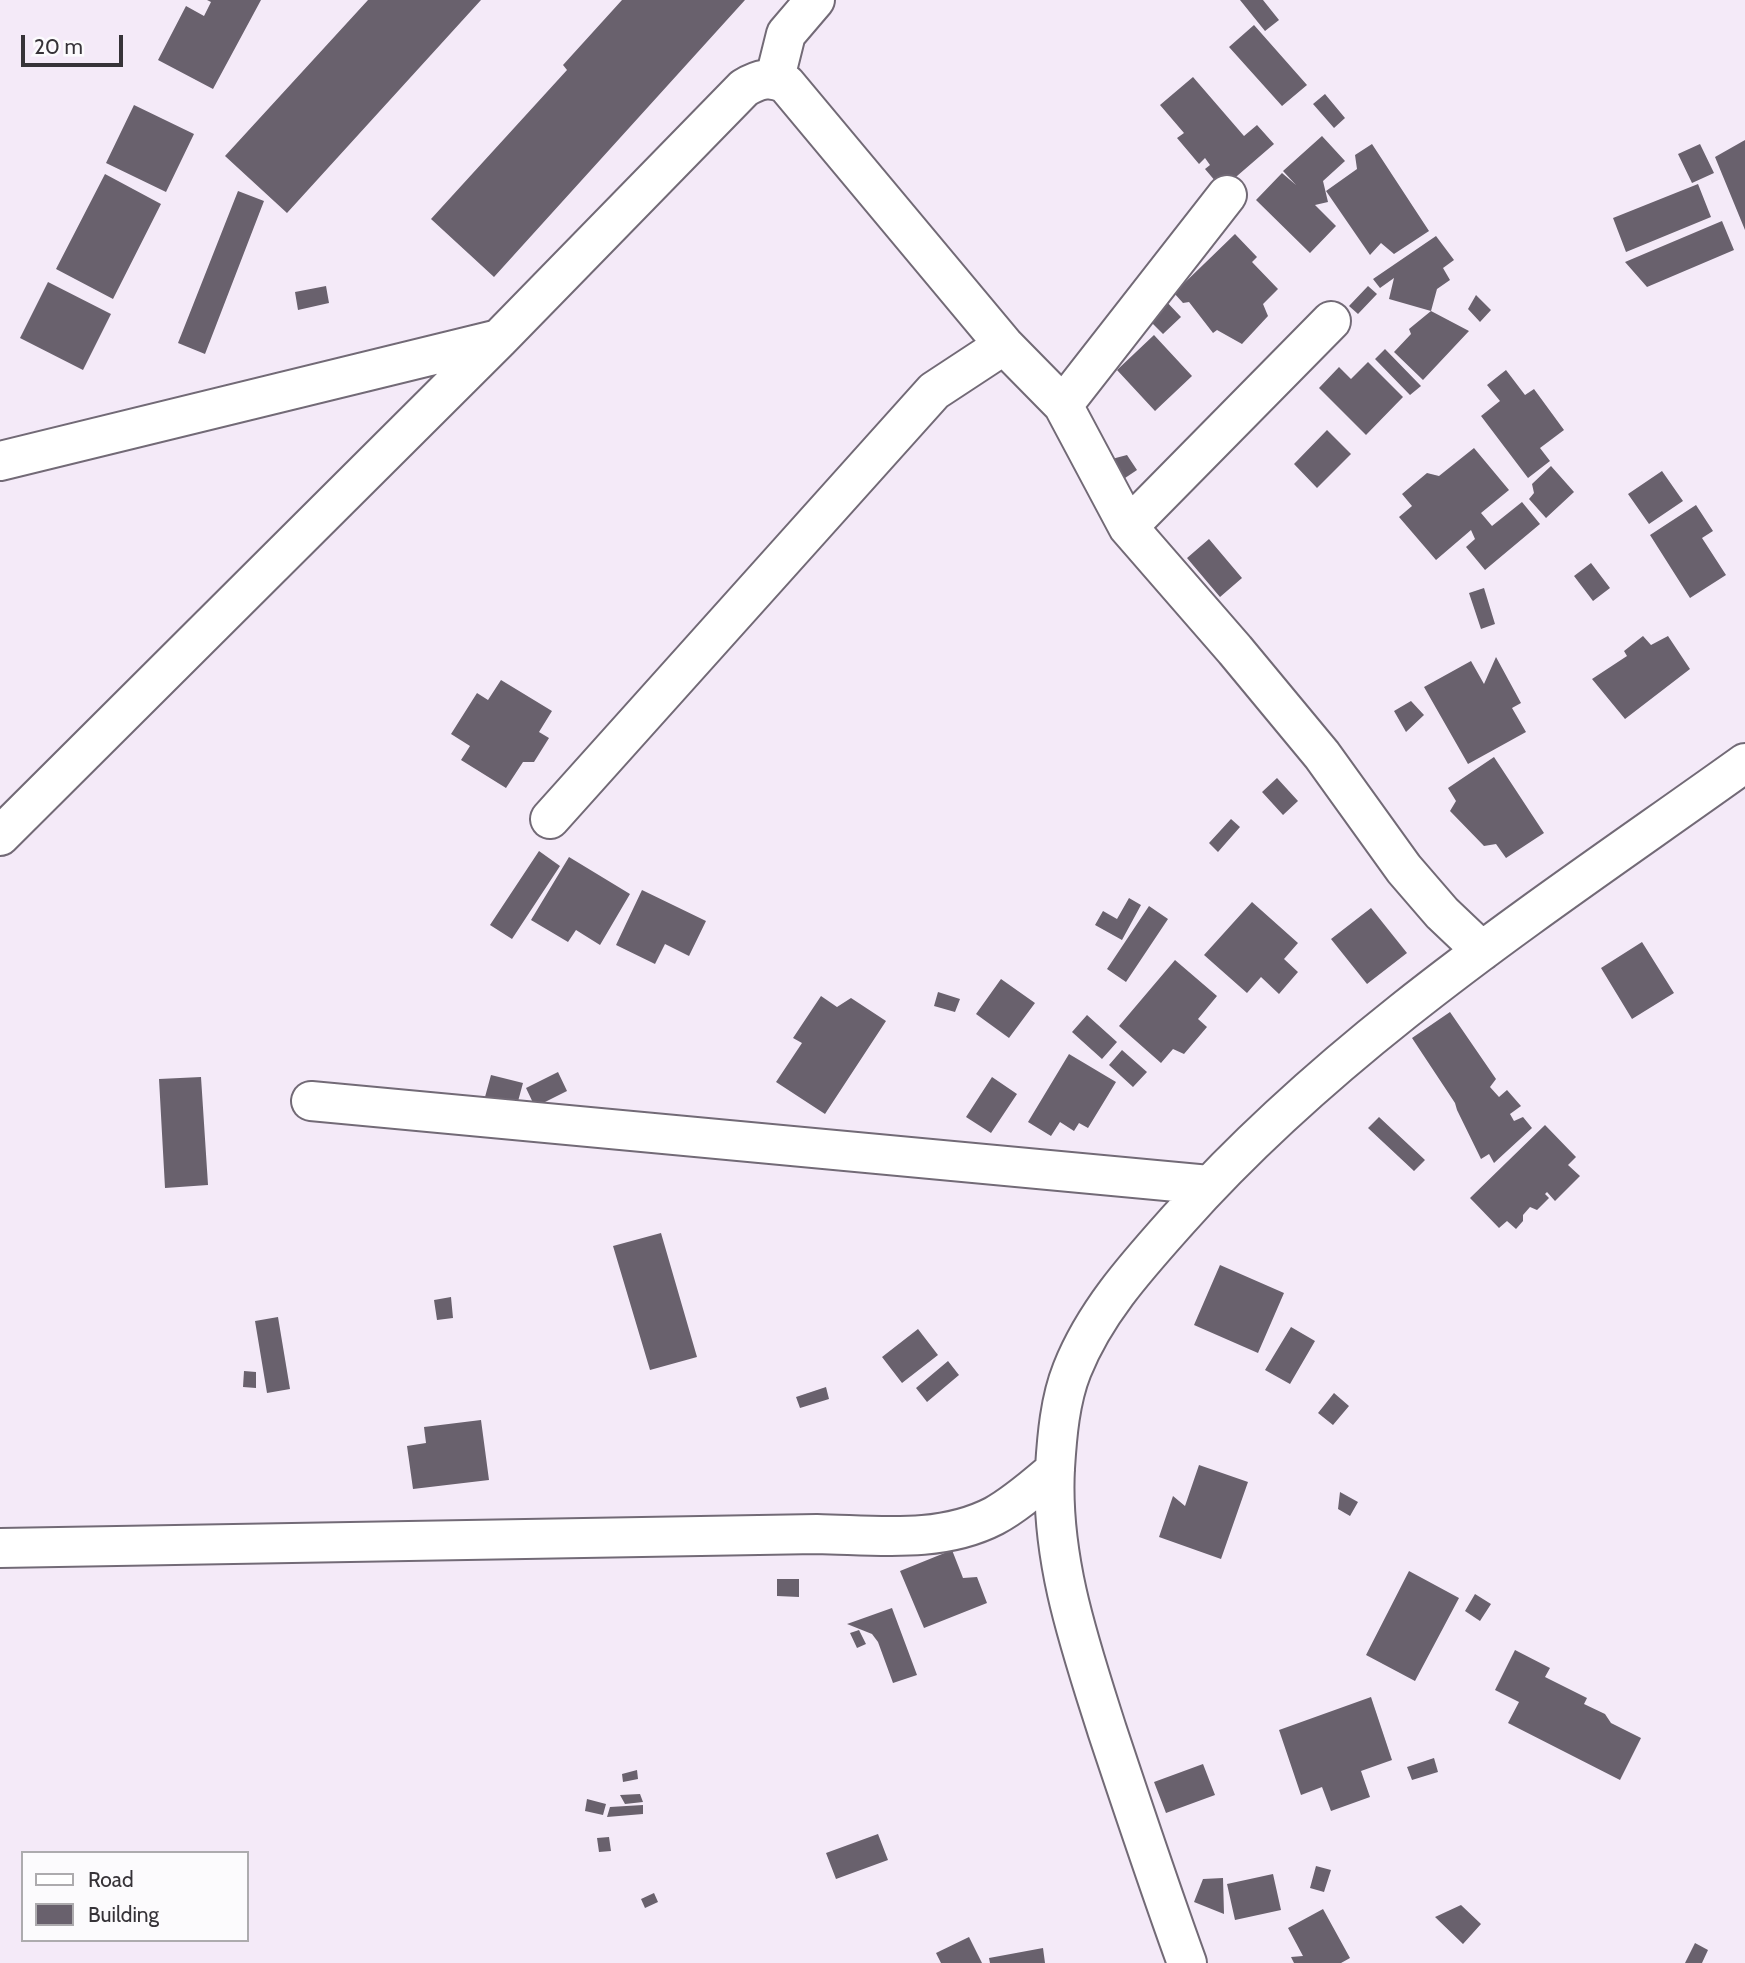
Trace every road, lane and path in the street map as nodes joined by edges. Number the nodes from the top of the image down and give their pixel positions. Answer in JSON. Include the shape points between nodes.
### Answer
{"nodes":[{"id":1,"x":815,"y":0,"type":"edge"},
{"id":2,"x":775,"y":78,"type":"junction"},
{"id":3,"x":1227,"y":195,"type":"dead end"},
{"id":4,"x":1331,"y":321,"type":"dead end"},
{"id":5,"x":499,"y":339,"type":"junction"},
{"id":6,"x":1004,"y":345,"type":"junction"},
{"id":7,"x":1063,"y":405,"type":"junction"},
{"id":8,"x":0,"y":461,"type":"edge"},
{"id":9,"x":1128,"y":527,"type":"junction"},
{"id":10,"x":1745,"y":763,"type":"edge"},
{"id":11,"x":550,"y":819,"type":"dead end"},
{"id":12,"x":0,"y":836,"type":"edge"},
{"id":13,"x":1482,"y":951,"type":"junction"},
{"id":14,"x":312,"y":1101,"type":"dead end"},
{"id":15,"x":1209,"y":1185,"type":"junction"},
{"id":16,"x":1055,"y":1470,"type":"junction"},
{"id":17,"x":0,"y":1548,"type":"edge"},
{"id":18,"x":1187,"y":1963,"type":"edge"}],
"edges":[{"from":1,"to":2,"type":"street","via":[[786,34]]},
{"from":2,"to":5,"type":"street","via":[[758,79],[744,88]]},
{"from":2,"to":6,"type":"street","via":[[786,84]]},
{"from":3,"to":7,"type":"street"},
{"from":4,"to":9,"type":"street"},
{"from":5,"to":8,"type":"street"},
{"from":5,"to":12,"type":"street"},
{"from":6,"to":7,"type":"street"},
{"from":6,"to":11,"type":"street","via":[[934,391]]},
{"from":7,"to":9,"type":"street"},
{"from":9,"to":13,"type":"street","via":[[1321,755],[1404,869]]},
{"from":10,"to":13,"type":"street"},
{"from":13,"to":15,"type":"street","via":[[1382,1027]]},
{"from":14,"to":15,"type":"street"},
{"from":15,"to":16,"type":"street","via":[[1099,1317],[1072,1369],[1062,1401]]},
{"from":16,"to":17,"type":"street","via":[[996,1515],[974,1525],[907,1536]]},
{"from":16,"to":18,"type":"street","via":[[1056,1528],[1066,1594]]}]}
